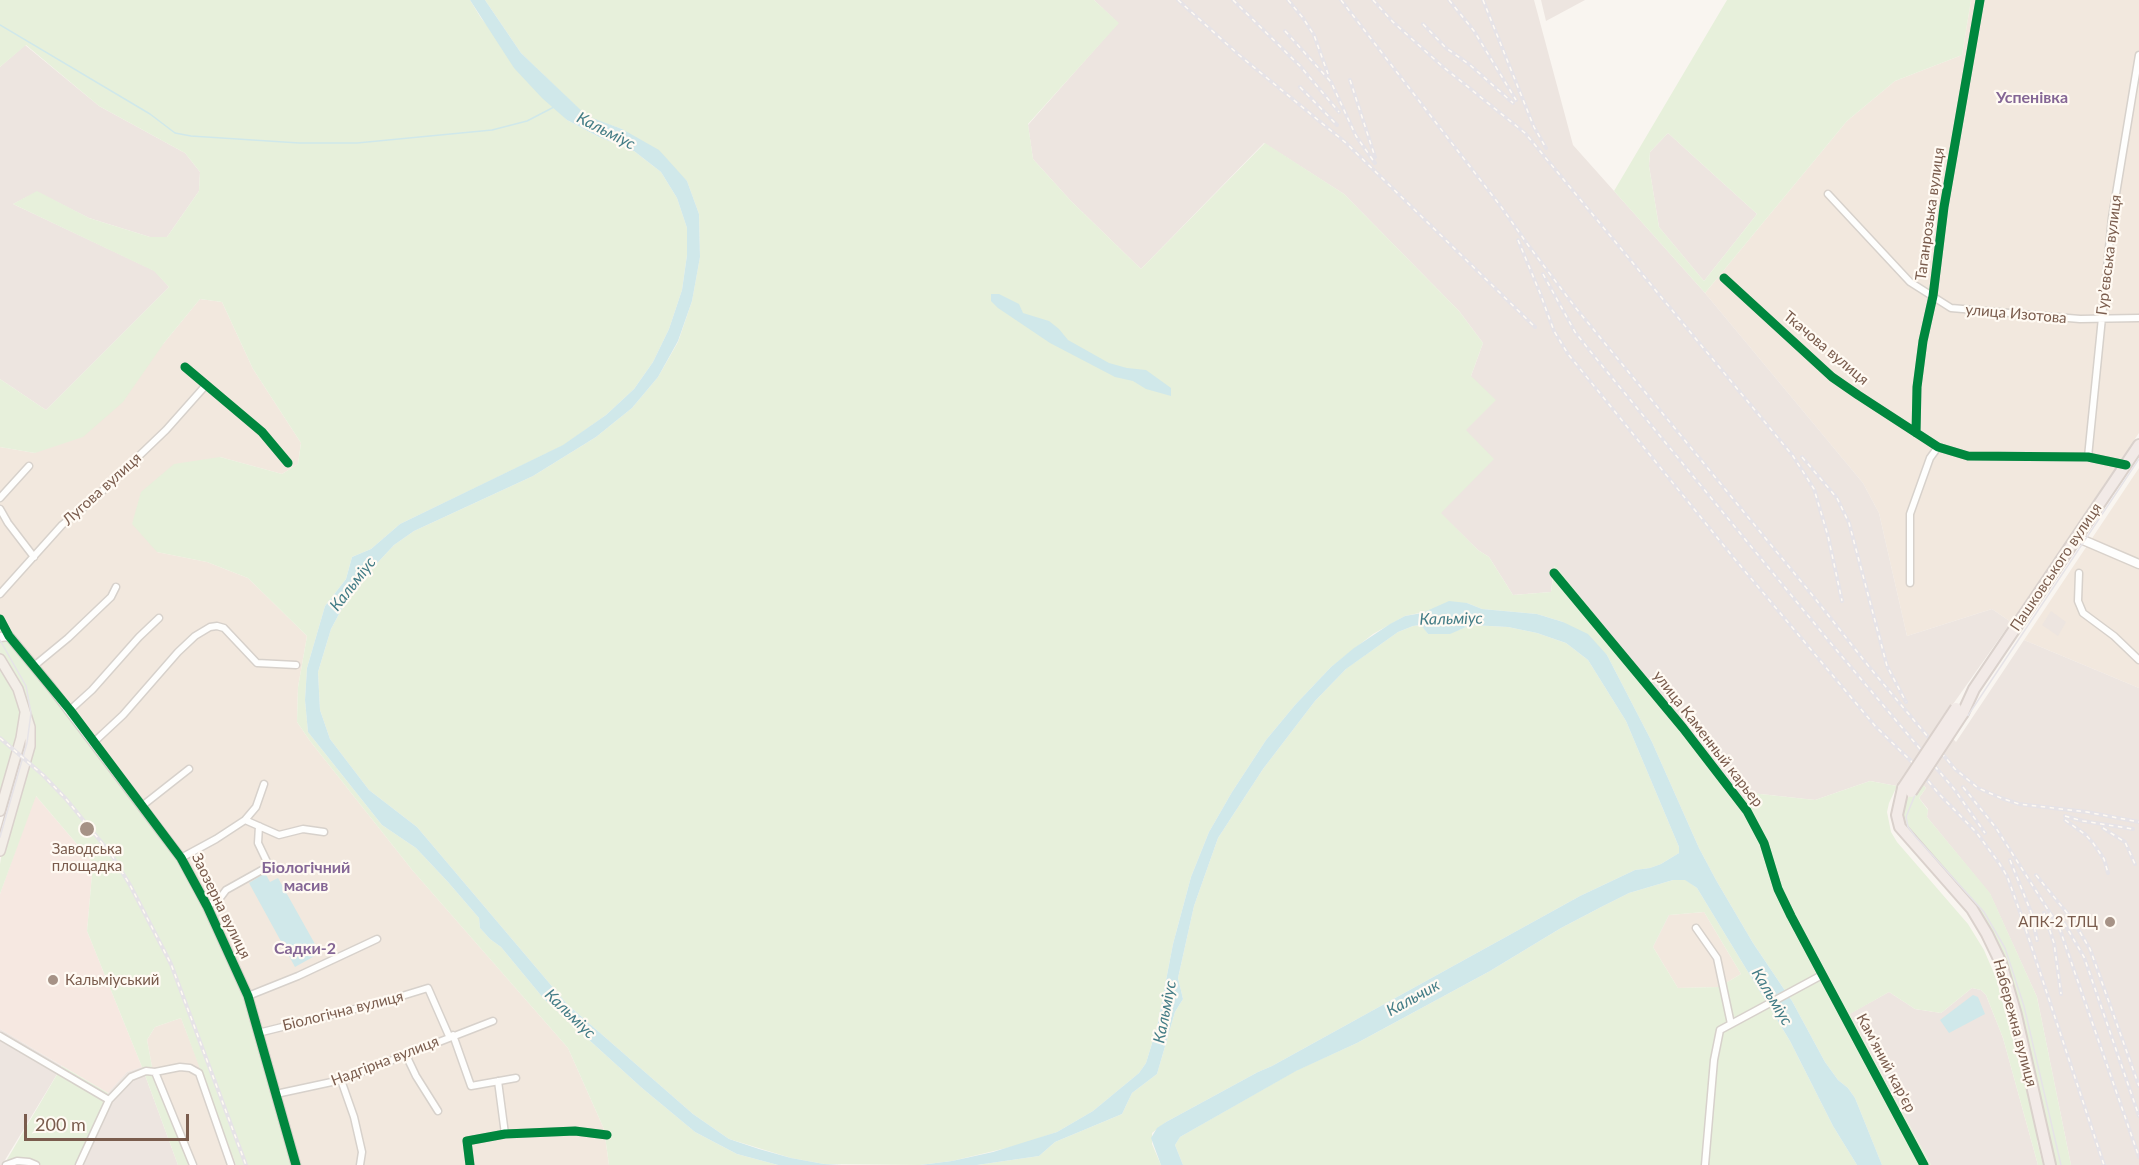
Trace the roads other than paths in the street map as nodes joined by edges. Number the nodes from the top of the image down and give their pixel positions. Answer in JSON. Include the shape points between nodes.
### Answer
{"nodes":[{"id":1,"x":1980,"y":0,"type":"edge"},
{"id":2,"x":2139,"y":55,"type":"edge"},
{"id":3,"x":1828,"y":194,"type":"dead end"},
{"id":4,"x":1724,"y":278,"type":"dead end"},
{"id":5,"x":1933,"y":296,"type":"junction"},
{"id":6,"x":2101,"y":318,"type":"junction"},
{"id":7,"x":2139,"y":318,"type":"edge"},
{"id":8,"x":185,"y":367,"type":"dead end"},
{"id":9,"x":206,"y":385,"type":"junction"},
{"id":10,"x":1916,"y":433,"type":"junction"},
{"id":11,"x":2139,"y":445,"type":"edge"},
{"id":12,"x":1938,"y":447,"type":"junction"},
{"id":13,"x":2088,"y":457,"type":"junction"},
{"id":14,"x":288,"y":463,"type":"dead end"},
{"id":15,"x":2126,"y":465,"type":"junction"},
{"id":16,"x":29,"y":466,"type":"dead end"},
{"id":17,"x":0,"y":498,"type":"edge"},
{"id":18,"x":0,"y":509,"type":"edge"},
{"id":19,"x":2076,"y":537,"type":"junction"},
{"id":20,"x":34,"y":557,"type":"junction"},
{"id":21,"x":2139,"y":564,"type":"edge"},
{"id":22,"x":1554,"y":573,"type":"dead end"},
{"id":23,"x":2079,"y":573,"type":"dead end"},
{"id":24,"x":1910,"y":583,"type":"dead end"},
{"id":25,"x":116,"y":587,"type":"dead end"},
{"id":26,"x":0,"y":594,"type":"edge"},
{"id":27,"x":159,"y":618,"type":"dead end"},
{"id":28,"x":0,"y":619,"type":"edge"},
{"id":29,"x":5,"y":637,"type":"edge"},
{"id":30,"x":0,"y":659,"type":"edge"},
{"id":31,"x":2139,"y":660,"type":"edge"},
{"id":32,"x":296,"y":665,"type":"dead end"},
{"id":33,"x":34,"y":666,"type":"junction"},
{"id":34,"x":70,"y":710,"type":"junction"},
{"id":35,"x":25,"y":711,"type":"junction"},
{"id":36,"x":94,"y":742,"type":"junction"},
{"id":37,"x":189,"y":770,"type":"dead end"},
{"id":38,"x":264,"y":784,"type":"dead end"},
{"id":39,"x":142,"y":806,"type":"junction"},
{"id":40,"x":1899,"y":806,"type":"joint"},
{"id":41,"x":0,"y":810,"type":"edge"},
{"id":42,"x":245,"y":820,"type":"junction"},
{"id":43,"x":259,"y":826,"type":"junction"},
{"id":44,"x":324,"y":832,"type":"dead end"},
{"id":45,"x":0,"y":851,"type":"edge"},
{"id":46,"x":181,"y":858,"type":"junction"},
{"id":47,"x":207,"y":906,"type":"junction"},
{"id":48,"x":1696,"y":928,"type":"dead end"},
{"id":49,"x":376,"y":939,"type":"dead end"},
{"id":50,"x":1822,"y":975,"type":"junction"},
{"id":51,"x":248,"y":996,"type":"junction"},
{"id":52,"x":493,"y":1021,"type":"dead end"},
{"id":53,"x":1731,"y":1024,"type":"junction"},
{"id":54,"x":258,"y":1033,"type":"junction"},
{"id":55,"x":0,"y":1036,"type":"edge"},
{"id":56,"x":451,"y":1036,"type":"junction"},
{"id":57,"x":406,"y":1055,"type":"junction"},
{"id":58,"x":155,"y":1072,"type":"junction"},
{"id":59,"x":516,"y":1078,"type":"dead end"},
{"id":60,"x":341,"y":1080,"type":"junction"},
{"id":61,"x":498,"y":1081,"type":"junction"},
{"id":62,"x":276,"y":1094,"type":"junction"},
{"id":63,"x":109,"y":1100,"type":"junction"},
{"id":64,"x":438,"y":1111,"type":"dead end"},
{"id":65,"x":505,"y":1134,"type":"junction"},
{"id":66,"x":607,"y":1135,"type":"dead end"},
{"id":67,"x":6,"y":1165,"type":"edge"},
{"id":68,"x":36,"y":1165,"type":"edge"},
{"id":69,"x":79,"y":1165,"type":"edge"},
{"id":70,"x":193,"y":1165,"type":"edge"},
{"id":71,"x":231,"y":1165,"type":"edge"},
{"id":72,"x":296,"y":1165,"type":"edge"},
{"id":73,"x":360,"y":1165,"type":"edge"},
{"id":74,"x":470,"y":1165,"type":"edge"},
{"id":75,"x":1705,"y":1165,"type":"edge"},
{"id":76,"x":1924,"y":1165,"type":"edge"},
{"id":77,"x":2050,"y":1165,"type":"edge"}],
"edges":[{"from":1,"to":5,"type":"street","name":"Таганрозька вулиця","via":[[1944,207]]},
{"from":2,"to":6,"type":"street","name":"Гур’євська вулиця","via":[[2112,218]]},
{"from":3,"to":5,"type":"street","name":"улица Изотова","via":[[1910,282]]},
{"from":4,"to":10,"type":"street","name":"Ткачова вулиця","via":[[1832,377]]},
{"from":5,"to":6,"type":"street","name":"улица Изотова","via":[[1957,309]]},
{"from":5,"to":10,"type":"street","name":"Таганрозька вулиця","via":[[1920,364]]},
{"from":6,"to":7,"type":"street","name":"улица Изотова"},
{"from":6,"to":13,"type":"street","name":"Гур’євська вулиця"},
{"from":8,"to":9,"type":"street"},
{"from":9,"to":14,"type":"street","via":[[262,432]]},
{"from":9,"to":20,"type":"street","name":"Лугова вулиця","via":[[166,430]]},
{"from":10,"to":12,"type":"street","name":"Ткачова вулиця"},
{"from":11,"to":15,"type":"highway","name":"Пашковського вулиця"},
{"from":12,"to":13,"type":"street","name":"Ткачова вулиця","via":[[1984,458]]},
{"from":12,"to":24,"type":"street","via":[[1930,458],[1910,514]]},
{"from":13,"to":15,"type":"street","name":"Ткачова вулиця"},
{"from":15,"to":19,"type":"highway","name":"Пашковського вулиця"},
{"from":16,"to":17,"type":"street"},
{"from":18,"to":20,"type":"street"},
{"from":19,"to":21,"type":"street"},
{"from":19,"to":40,"type":"highway","name":"Пашковського вулиця","bridge":true},
{"from":20,"to":26,"type":"street","name":"Лугова вулиця"},
{"from":22,"to":50,"type":"street","name":"улица Каменный карьер","via":[[1747,811],[1764,843],[1778,890]]},
{"from":23,"to":31,"type":"street","via":[[2078,601],[2083,613]]},
{"from":25,"to":33,"type":"street","via":[[103,606]]},
{"from":27,"to":34,"type":"street"},
{"from":28,"to":29,"type":"street","name":"Заозерна вулиця"},
{"from":29,"to":33,"type":"street","name":"Заозерна вулиця"},
{"from":30,"to":35,"type":"main road","via":[[18,689]]},
{"from":32,"to":36,"type":"street","via":[[257,663],[224,628],[210,627],[178,652]]},
{"from":33,"to":34,"type":"street","name":"Заозерна вулиця"},
{"from":34,"to":36,"type":"street","name":"Заозерна вулиця"},
{"from":35,"to":41,"type":"main road"},
{"from":35,"to":45,"type":"main road","via":[[30,746]]},
{"from":36,"to":39,"type":"street","name":"Заозерна вулиця"},
{"from":37,"to":39,"type":"street"},
{"from":38,"to":42,"type":"street","via":[[256,807]]},
{"from":39,"to":46,"type":"street","name":"Заозерна вулиця"},
{"from":40,"to":77,"type":"highway","name":"Набережна вулиця","via":[[1898,820],[1904,834],[1972,909],[1997,954],[2016,1015]]},
{"from":42,"to":43,"type":"street"},
{"from":42,"to":46,"type":"street"},
{"from":43,"to":44,"type":"street","via":[[279,835],[303,830]]},
{"from":43,"to":47,"type":"street","via":[[258,843],[269,866],[226,890]]},
{"from":46,"to":47,"type":"street","name":"Заозерна вулиця"},
{"from":47,"to":51,"type":"street","name":"Заозерна вулиця"},
{"from":48,"to":53,"type":"street","via":[[1717,958]]},
{"from":49,"to":51,"type":"street"},
{"from":50,"to":53,"type":"street"},
{"from":50,"to":76,"type":"street","name":"Кам'яний кар'єр"},
{"from":51,"to":54,"type":"street","name":"Заозерна вулиця"},
{"from":52,"to":56,"type":"street","name":"Надгірна вулиця"},
{"from":53,"to":75,"type":"street","via":[[1720,1030],[1714,1060]]},
{"from":54,"to":56,"type":"street","name":"Біологічна вулиця","via":[[428,988]]},
{"from":54,"to":62,"type":"street","name":"Заозерна вулиця"},
{"from":55,"to":63,"type":"street"},
{"from":56,"to":57,"type":"street","name":"Надгірна вулиця"},
{"from":56,"to":61,"type":"street","via":[[471,1086]]},
{"from":57,"to":60,"type":"street","name":"Надгірна вулиця"},
{"from":57,"to":64,"type":"street"},
{"from":58,"to":63,"type":"street","via":[[130,1077]]},
{"from":58,"to":70,"type":"street"},
{"from":58,"to":71,"type":"street","via":[[180,1067],[199,1073]]},
{"from":59,"to":61,"type":"street"},
{"from":60,"to":62,"type":"street","name":"Надгірна вулиця"},
{"from":60,"to":73,"type":"street","via":[[360,1143]]},
{"from":61,"to":65,"type":"street"},
{"from":62,"to":72,"type":"street","name":"Заозерна вулиця"},
{"from":63,"to":69,"type":"street"},
{"from":65,"to":66,"type":"street","via":[[575,1131]]},
{"from":65,"to":74,"type":"street","via":[[467,1141]]},
{"from":67,"to":68,"type":"street","via":[[17,1161]]}]}
